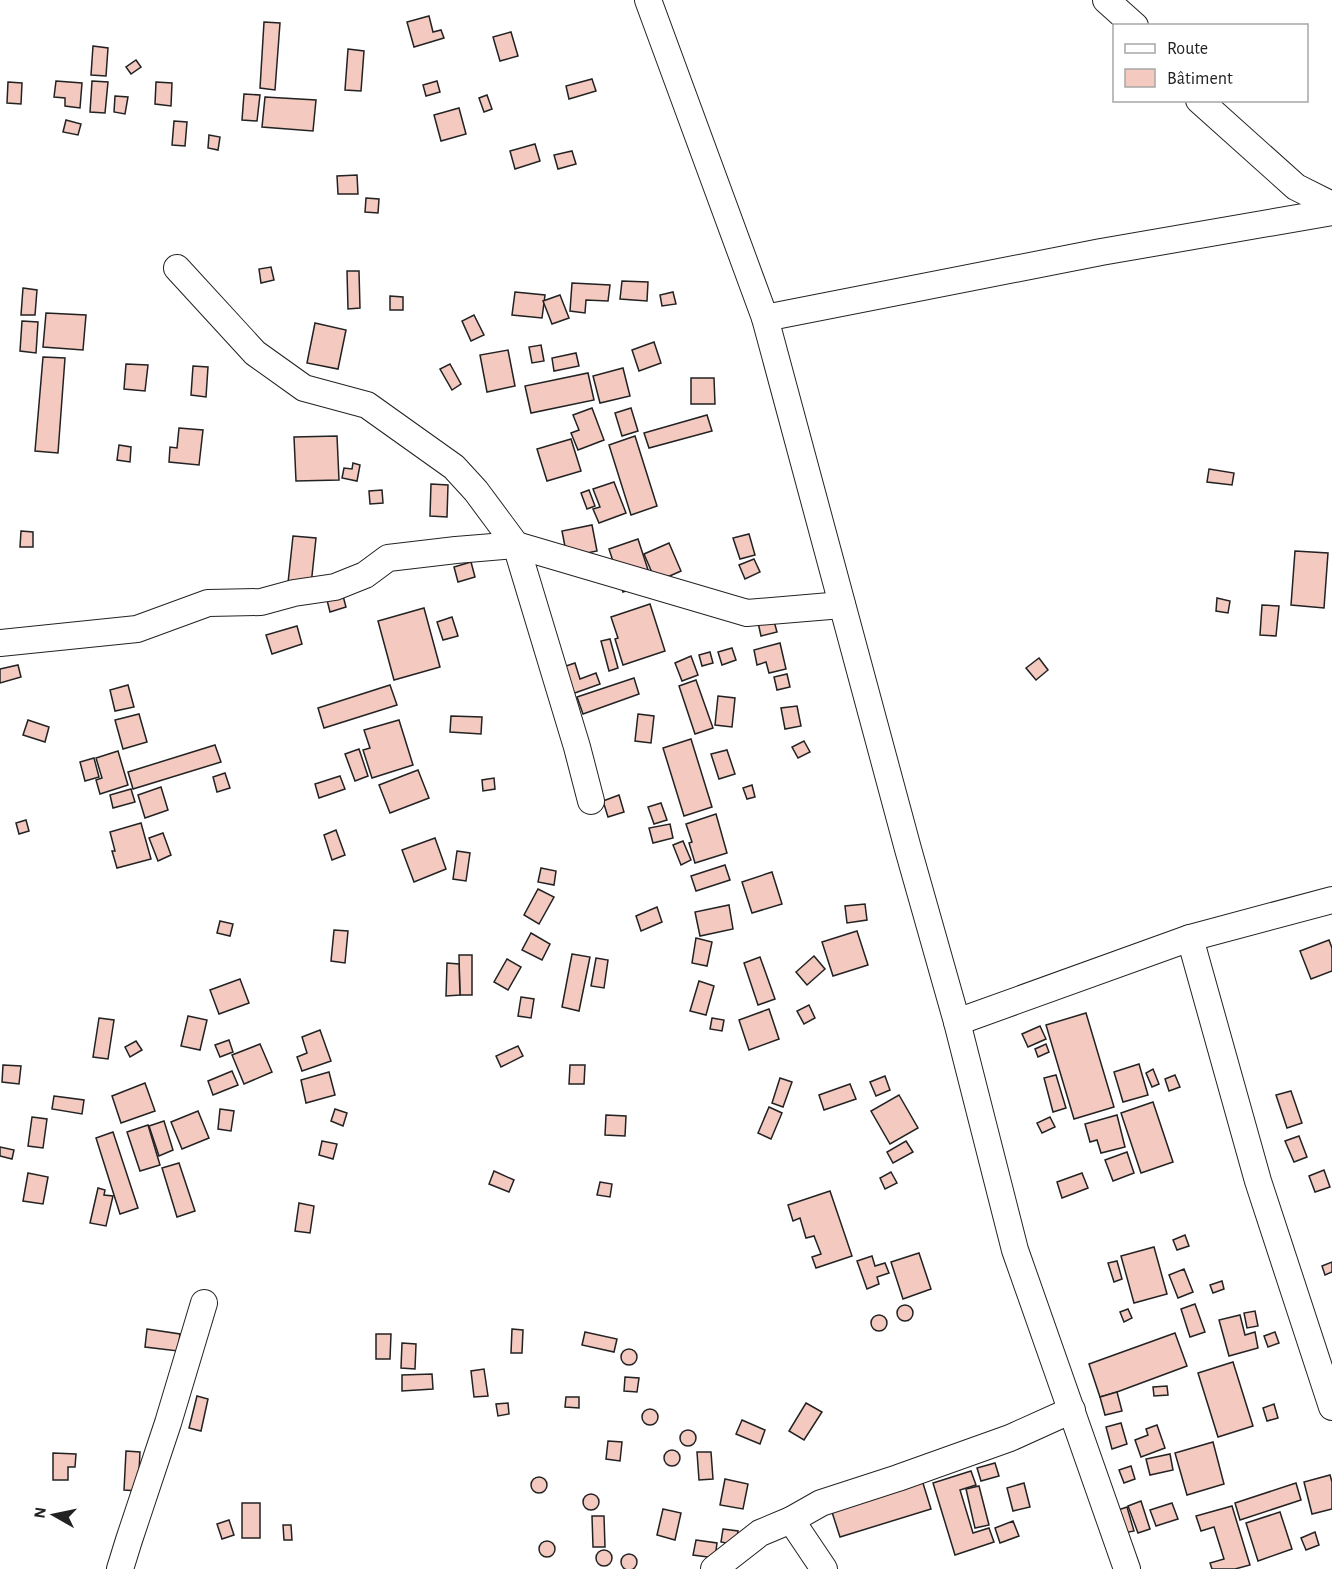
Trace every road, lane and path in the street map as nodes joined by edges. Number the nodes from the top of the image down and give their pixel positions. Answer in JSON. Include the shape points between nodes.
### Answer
{"nodes":[{"id":1,"x":648,"y":0,"type":"edge"},
{"id":2,"x":1106,"y":0,"type":"edge"},
{"id":3,"x":1133,"y":24,"type":"edge"},
{"id":4,"x":1201,"y":102,"type":"edge"},
{"id":5,"x":1332,"y":205,"type":"edge"},
{"id":6,"x":1332,"y":213,"type":"edge"},
{"id":7,"x":177,"y":268,"type":"dead end"},
{"id":8,"x":765,"y":318,"type":"junction"},
{"id":9,"x":516,"y":545,"type":"junction"},
{"id":10,"x":842,"y":605,"type":"junction"},
{"id":11,"x":0,"y":643,"type":"edge"},
{"id":12,"x":591,"y":801,"type":"dead end"},
{"id":13,"x":1332,"y":900,"type":"edge"},
{"id":14,"x":1190,"y":938,"type":"junction"},
{"id":15,"x":957,"y":1022,"type":"junction"},
{"id":16,"x":204,"y":1303,"type":"dead end"},
{"id":17,"x":1332,"y":1407,"type":"edge"},
{"id":18,"x":1072,"y":1410,"type":"junction"},
{"id":19,"x":791,"y":1520,"type":"junction"},
{"id":20,"x":120,"y":1569,"type":"edge"},
{"id":21,"x":714,"y":1569,"type":"edge"},
{"id":22,"x":824,"y":1569,"type":"edge"},
{"id":23,"x":1127,"y":1569,"type":"edge"}],
"edges":[{"from":1,"to":8,"type":"street"},
{"from":2,"to":3,"type":"street"},
{"from":4,"to":5,"type":"street","via":[[1296,187]]},
{"from":6,"to":8,"type":"street","via":[[1101,252]]},
{"from":7,"to":9,"type":"street","via":[[255,353],[304,388],[367,405],[454,467]]},
{"from":8,"to":10,"type":"street"},
{"from":9,"to":10,"type":"street","via":[[747,613]]},
{"from":9,"to":11,"type":"street","via":[[388,558],[335,587],[261,602],[208,603],[137,629]]},
{"from":9,"to":12,"type":"street"},
{"from":10,"to":15,"type":"street"},
{"from":13,"to":14,"type":"street"},
{"from":14,"to":15,"type":"street"},
{"from":14,"to":17,"type":"street","via":[[1258,1181]]},
{"from":15,"to":18,"type":"street","via":[[1015,1251]]},
{"from":16,"to":20,"type":"street"},
{"from":18,"to":19,"type":"street","via":[[1010,1438],[821,1503]]},
{"from":18,"to":23,"type":"street"},
{"from":19,"to":21,"type":"street","via":[[760,1533]]},
{"from":19,"to":22,"type":"street"}]}
